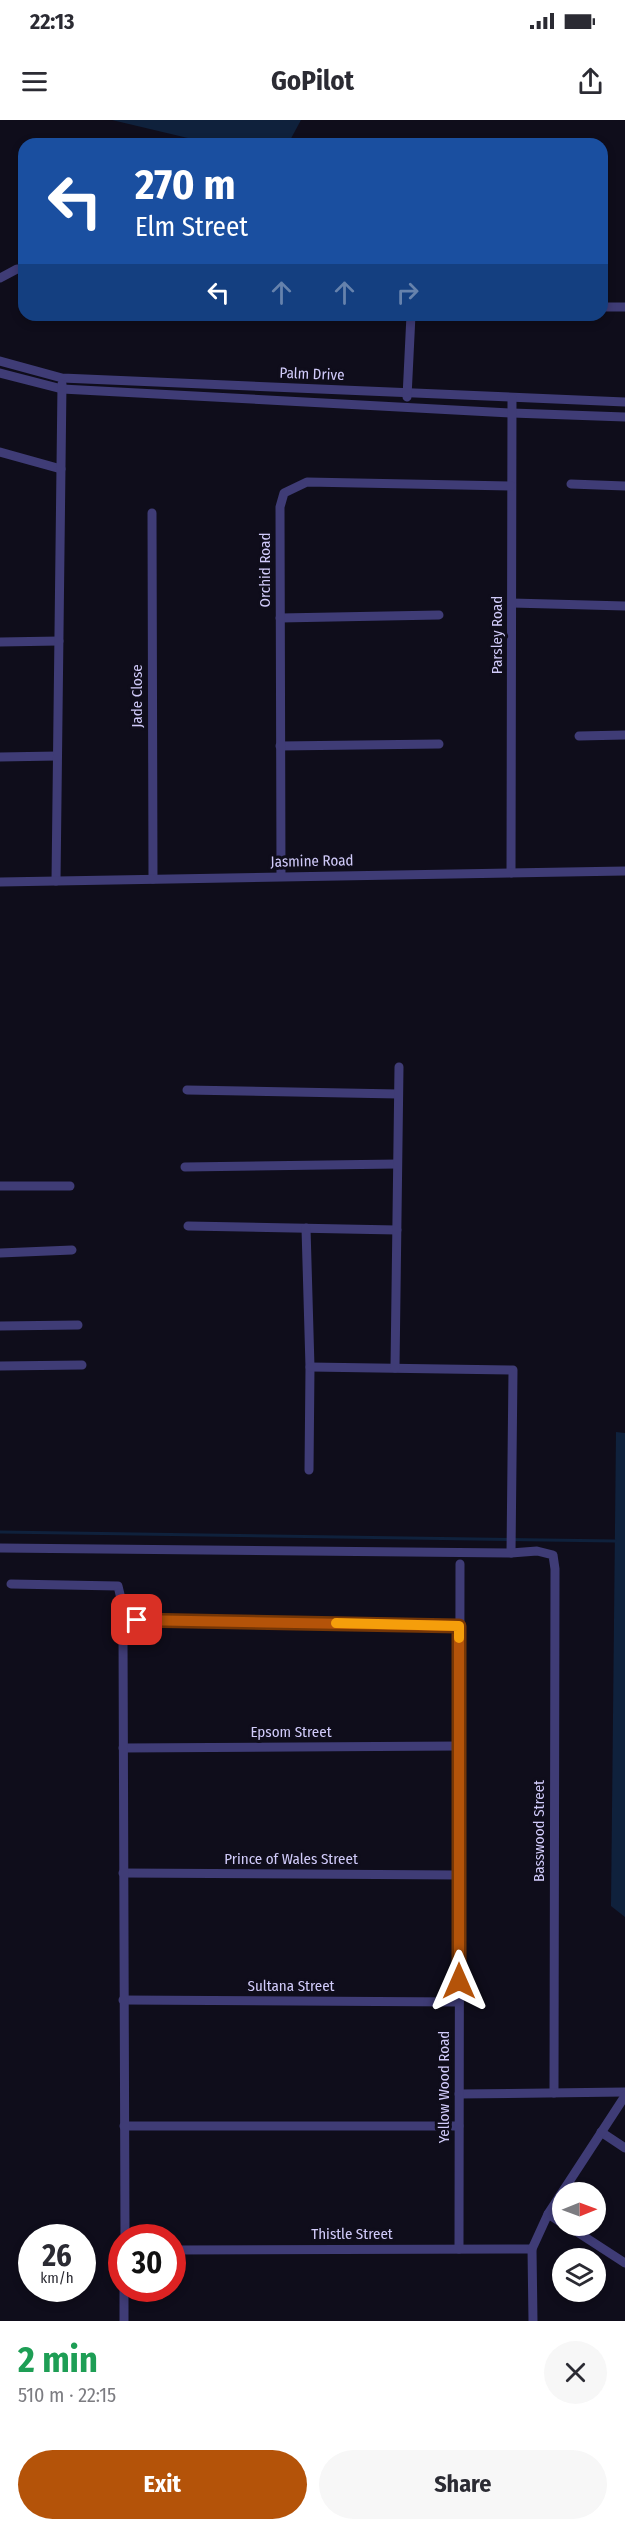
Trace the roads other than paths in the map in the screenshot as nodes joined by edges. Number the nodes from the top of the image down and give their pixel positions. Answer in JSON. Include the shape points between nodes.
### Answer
{"nodes":[{"id":1,"x":18,"y":269,"type":"edge"},
{"id":2,"x":0,"y":278,"type":"edge"},
{"id":3,"x":608,"y":307,"type":"edge"},
{"id":4,"x":625,"y":307,"type":"edge"},
{"id":5,"x":411,"y":321,"type":"edge"},
{"id":6,"x":0,"y":361,"type":"edge"},
{"id":7,"x":0,"y":373,"type":"edge"},
{"id":8,"x":62,"y":378,"type":"junction"},
{"id":9,"x":62,"y":389,"type":"junction"},
{"id":10,"x":407,"y":393,"type":"junction"},
{"id":11,"x":512,"y":398,"type":"junction"},
{"id":12,"x":625,"y":402,"type":"edge"},
{"id":13,"x":408,"y":407,"type":"junction"},
{"id":14,"x":512,"y":413,"type":"junction"},
{"id":15,"x":625,"y":417,"type":"edge"},
{"id":16,"x":0,"y":452,"type":"edge"},
{"id":17,"x":61,"y":469,"type":"junction"},
{"id":18,"x":571,"y":484,"type":"dead end"},
{"id":19,"x":511,"y":486,"type":"junction"},
{"id":20,"x":625,"y":486,"type":"edge"},
{"id":21,"x":152,"y":513,"type":"dead end"},
{"id":22,"x":512,"y":603,"type":"junction"},
{"id":23,"x":625,"y":606,"type":"edge"},
{"id":24,"x":439,"y":615,"type":"dead end"},
{"id":25,"x":280,"y":618,"type":"junction"},
{"id":26,"x":59,"y":641,"type":"junction"},
{"id":27,"x":0,"y":642,"type":"edge"},
{"id":28,"x":625,"y":735,"type":"edge"},
{"id":29,"x":579,"y":736,"type":"dead end"},
{"id":30,"x":439,"y":744,"type":"dead end"},
{"id":31,"x":280,"y":746,"type":"junction"},
{"id":32,"x":57,"y":756,"type":"junction"},
{"id":33,"x":0,"y":757,"type":"edge"},
{"id":34,"x":625,"y":871,"type":"edge"},
{"id":35,"x":511,"y":873,"type":"junction"},
{"id":36,"x":281,"y":876,"type":"junction"},
{"id":37,"x":153,"y":879,"type":"junction"},
{"id":38,"x":56,"y":881,"type":"junction"},
{"id":39,"x":0,"y":882,"type":"edge"},
{"id":40,"x":399,"y":1066,"type":"dead end"},
{"id":41,"x":187,"y":1090,"type":"dead end"},
{"id":42,"x":398,"y":1094,"type":"junction"},
{"id":43,"x":397,"y":1164,"type":"junction"},
{"id":44,"x":185,"y":1167,"type":"dead end"},
{"id":45,"x":0,"y":1186,"type":"edge"},
{"id":46,"x":70,"y":1186,"type":"dead end"},
{"id":47,"x":188,"y":1226,"type":"dead end"},
{"id":48,"x":306,"y":1228,"type":"junction"},
{"id":49,"x":396,"y":1230,"type":"junction"},
{"id":50,"x":72,"y":1250,"type":"dead end"},
{"id":51,"x":0,"y":1253,"type":"edge"},
{"id":52,"x":78,"y":1325,"type":"dead end"},
{"id":53,"x":0,"y":1326,"type":"edge"},
{"id":54,"x":82,"y":1365,"type":"dead end"},
{"id":55,"x":0,"y":1366,"type":"edge"},
{"id":56,"x":310,"y":1367,"type":"junction"},
{"id":57,"x":394,"y":1368,"type":"junction"},
{"id":58,"x":309,"y":1470,"type":"dead end"},
{"id":59,"x":0,"y":1548,"type":"edge"},
{"id":60,"x":511,"y":1551,"type":"junction"},
{"id":61,"x":460,"y":1564,"type":"dead end"},
{"id":62,"x":11,"y":1584,"type":"dead end"},
{"id":63,"x":459,"y":1626,"type":"junction"},
{"id":64,"x":125,"y":1628,"type":"junction"},
{"id":65,"x":459,"y":1746,"type":"junction"},
{"id":66,"x":123,"y":1748,"type":"junction"},
{"id":67,"x":123,"y":1873,"type":"junction"},
{"id":68,"x":459,"y":1875,"type":"junction"},
{"id":69,"x":123,"y":2000,"type":"junction"},
{"id":70,"x":459,"y":2002,"type":"junction"},
{"id":71,"x":625,"y":2092,"type":"edge"},
{"id":72,"x":554,"y":2093,"type":"junction"},
{"id":73,"x":459,"y":2094,"type":"junction"},
{"id":74,"x":625,"y":2096,"type":"edge"},
{"id":75,"x":124,"y":2126,"type":"junction"},
{"id":76,"x":459,"y":2126,"type":"junction"},
{"id":77,"x":601,"y":2132,"type":"junction"},
{"id":78,"x":625,"y":2148,"type":"edge"},
{"id":79,"x":548,"y":2214,"type":"junction"},
{"id":80,"x":552,"y":2217,"type":"edge"},
{"id":81,"x":125,"y":2224,"type":"edge"},
{"id":82,"x":583,"y":2236,"type":"edge"},
{"id":83,"x":459,"y":2249,"type":"junction"},
{"id":84,"x":532,"y":2249,"type":"junction"},
{"id":85,"x":186,"y":2250,"type":"edge"},
{"id":86,"x":625,"y":2263,"type":"edge"},
{"id":87,"x":124,"y":2302,"type":"edge"},
{"id":88,"x":534,"y":2320,"type":"edge"},
{"id":89,"x":124,"y":2321,"type":"edge"}],
"edges":[{"from":1,"to":2,"type":"street"},
{"from":3,"to":4,"type":"street"},
{"from":5,"to":10,"type":"street"},
{"from":6,"to":8,"type":"street","name":"Palm Drive"},
{"from":7,"to":9,"type":"street","name":"Palm Drive"},
{"from":8,"to":9,"type":"street"},
{"from":8,"to":10,"type":"street","name":"Palm Drive"},
{"from":9,"to":13,"type":"street","name":"Palm Drive"},
{"from":9,"to":17,"type":"street"},
{"from":10,"to":11,"type":"street","name":"Palm Drive"},
{"from":10,"to":13,"type":"street"},
{"from":11,"to":12,"type":"street","name":"Palm Drive"},
{"from":11,"to":14,"type":"street","name":"Parsley Road"},
{"from":13,"to":14,"type":"street","name":"Palm Drive"},
{"from":14,"to":15,"type":"street","name":"Palm Drive"},
{"from":14,"to":19,"type":"street","name":"Parsley Road"},
{"from":16,"to":17,"type":"street"},
{"from":17,"to":26,"type":"street"},
{"from":18,"to":20,"type":"street"},
{"from":19,"to":22,"type":"street","name":"Parsley Road"},
{"from":19,"to":25,"type":"street","name":"Orchid Road","via":[[306,482],[284,493],[280,507]]},
{"from":21,"to":37,"type":"street","name":"Jade Close"},
{"from":22,"to":23,"type":"street"},
{"from":22,"to":35,"type":"street","name":"Parsley Road"},
{"from":24,"to":25,"type":"street"},
{"from":25,"to":31,"type":"street","name":"Orchid Road"},
{"from":26,"to":27,"type":"street"},
{"from":26,"to":32,"type":"street"},
{"from":28,"to":29,"type":"street"},
{"from":30,"to":31,"type":"street"},
{"from":31,"to":36,"type":"street","name":"Orchid Road"},
{"from":32,"to":33,"type":"street"},
{"from":32,"to":38,"type":"street"},
{"from":34,"to":35,"type":"street","name":"Jasmine Road"},
{"from":35,"to":36,"type":"street","name":"Jasmine Road"},
{"from":36,"to":37,"type":"street","name":"Jasmine Road"},
{"from":37,"to":38,"type":"street","name":"Jasmine Road"},
{"from":38,"to":39,"type":"street","name":"Jasmine Road"},
{"from":40,"to":42,"type":"street"},
{"from":41,"to":42,"type":"street"},
{"from":42,"to":43,"type":"street"},
{"from":43,"to":44,"type":"street"},
{"from":43,"to":49,"type":"street"},
{"from":45,"to":46,"type":"street"},
{"from":47,"to":48,"type":"street"},
{"from":48,"to":49,"type":"street"},
{"from":48,"to":56,"type":"street"},
{"from":49,"to":57,"type":"street"},
{"from":50,"to":51,"type":"street"},
{"from":52,"to":53,"type":"street"},
{"from":54,"to":55,"type":"street"},
{"from":56,"to":57,"type":"street"},
{"from":56,"to":58,"type":"street"},
{"from":57,"to":60,"type":"street","via":[[513,1370]]},
{"from":59,"to":60,"type":"street"},
{"from":60,"to":72,"type":"street","name":"Basswood Street","via":[[552,1555],[555,1569]]},
{"from":61,"to":63,"type":"street","name":"Yellow Wood Road"},
{"from":62,"to":64,"type":"street","via":[[118,1586]]},
{"from":63,"to":64,"type":"street","via":[[137,1620]]},
{"from":63,"to":65,"type":"street","name":"Yellow Wood Road"},
{"from":64,"to":66,"type":"street"},
{"from":65,"to":66,"type":"street","name":"Epsom Street"},
{"from":65,"to":68,"type":"street","name":"Yellow Wood Road"},
{"from":66,"to":67,"type":"street"},
{"from":67,"to":68,"type":"street","name":"Prince of Wales Street"},
{"from":67,"to":69,"type":"street"},
{"from":68,"to":70,"type":"street","name":"Yellow Wood Road"},
{"from":69,"to":70,"type":"street","name":"Sultana Street"},
{"from":69,"to":75,"type":"street"},
{"from":70,"to":73,"type":"street","name":"Yellow Wood Road"},
{"from":71,"to":72,"type":"street"},
{"from":72,"to":73,"type":"street"},
{"from":73,"to":76,"type":"street","name":"Yellow Wood Road"},
{"from":74,"to":77,"type":"street"},
{"from":75,"to":76,"type":"street"},
{"from":75,"to":81,"type":"street"},
{"from":76,"to":83,"type":"street","name":"Yellow Wood Road"},
{"from":77,"to":78,"type":"street"},
{"from":77,"to":79,"type":"street"},
{"from":79,"to":80,"type":"street"},
{"from":79,"to":84,"type":"street"},
{"from":82,"to":86,"type":"street"},
{"from":83,"to":84,"type":"street","name":"Thistle Street"},
{"from":83,"to":85,"type":"street","name":"Thistle Street"},
{"from":84,"to":88,"type":"street"},
{"from":87,"to":89,"type":"street"}]}
